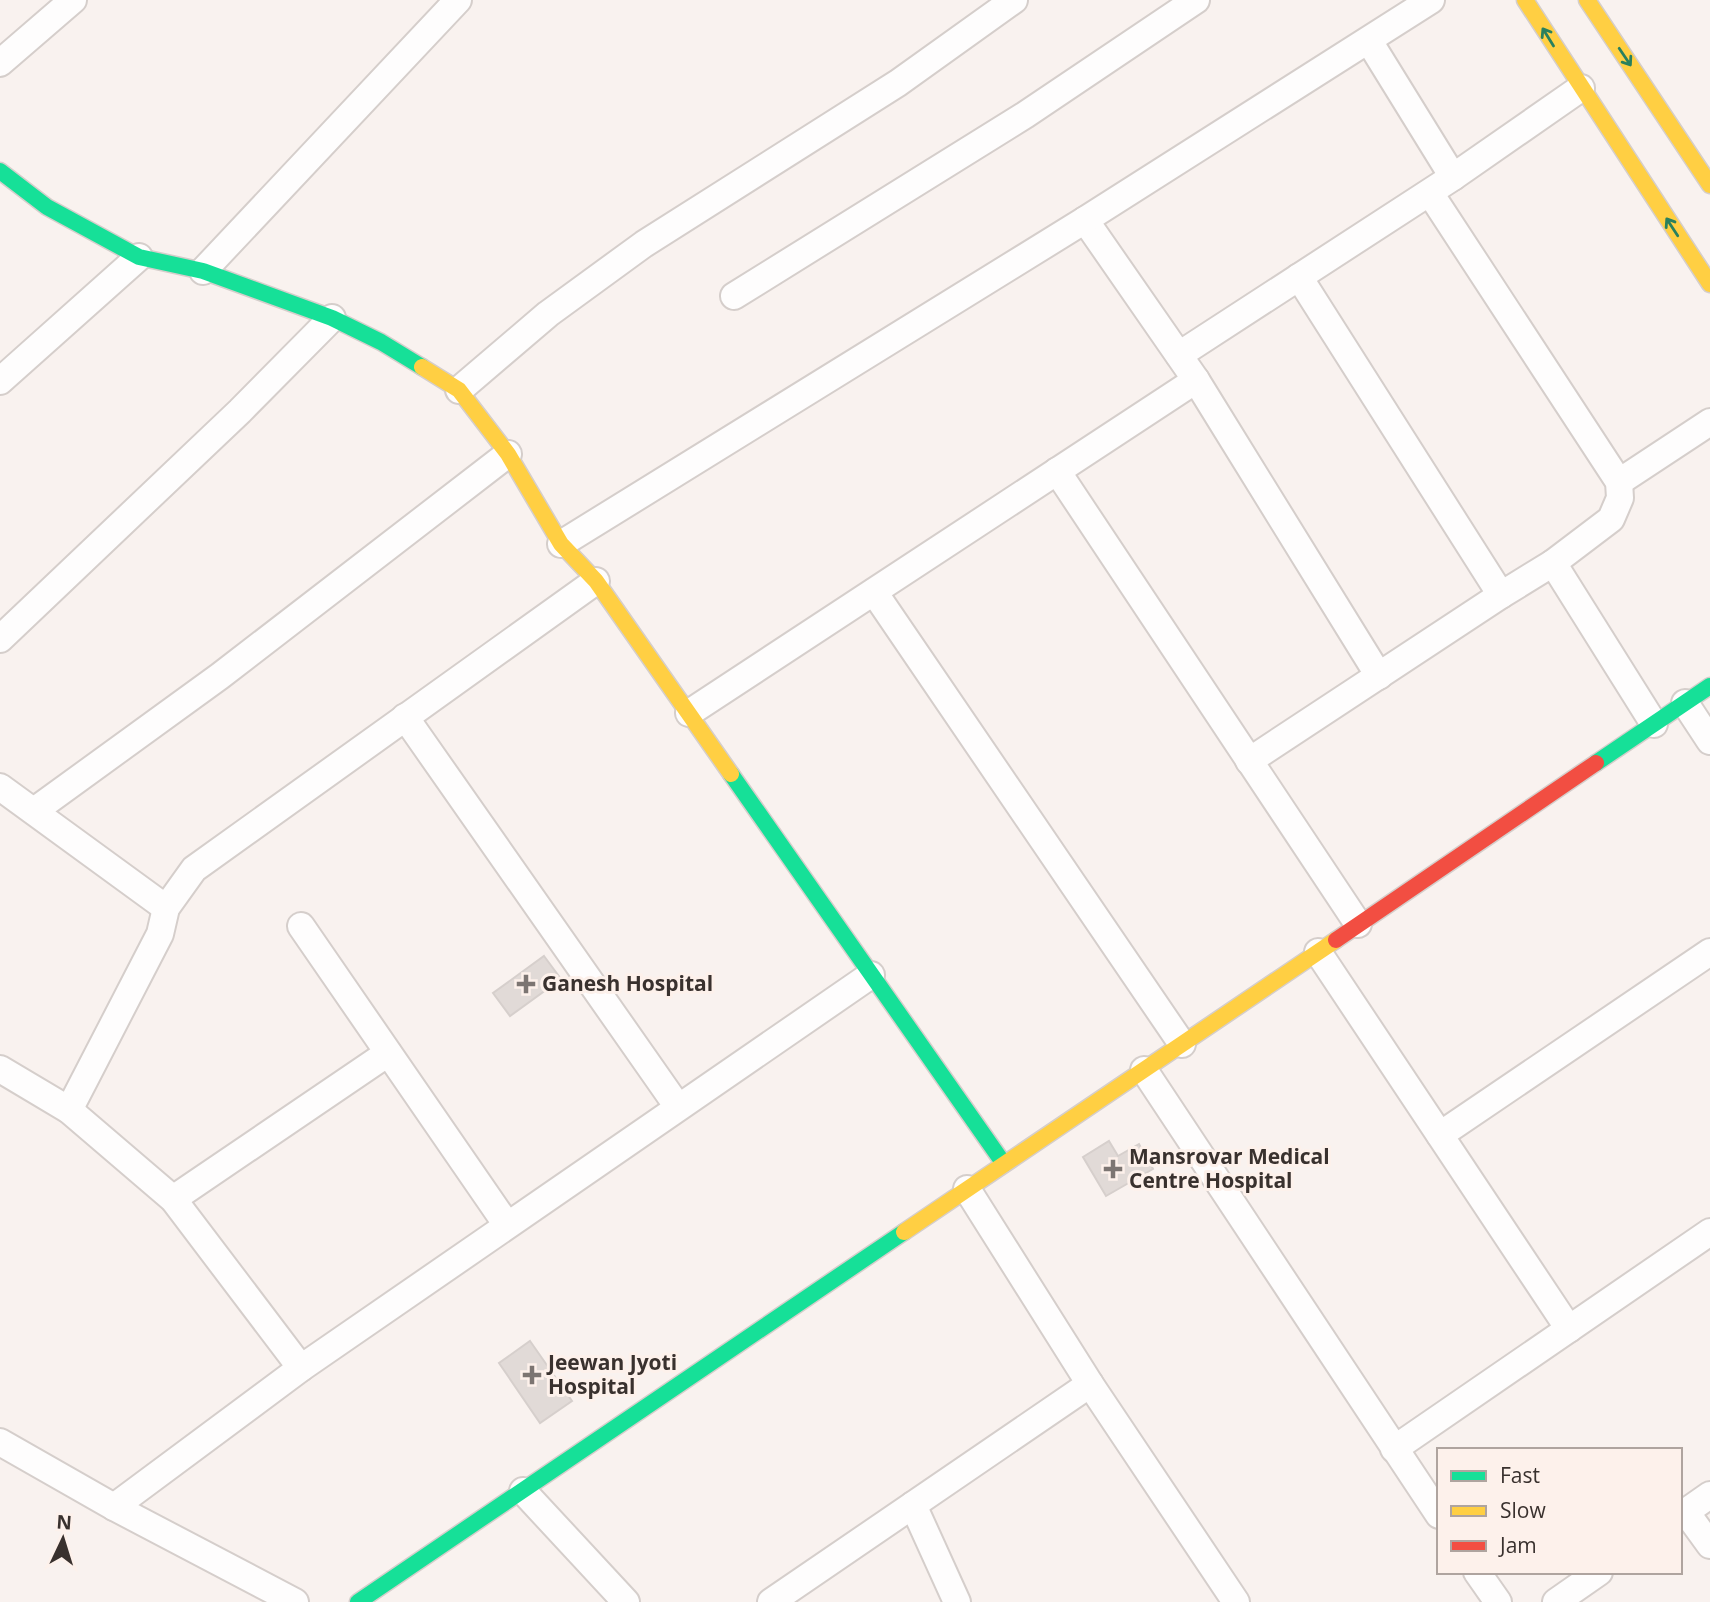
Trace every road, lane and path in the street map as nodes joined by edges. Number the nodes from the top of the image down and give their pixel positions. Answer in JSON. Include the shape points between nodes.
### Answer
{"nodes":[{"id":1,"x":73,"y":0,"type":"edge"},
{"id":2,"x":458,"y":0,"type":"edge"},
{"id":3,"x":1014,"y":0,"type":"edge"},
{"id":4,"x":1196,"y":0,"type":"edge"},
{"id":5,"x":1431,"y":0,"type":"edge"},
{"id":6,"x":1525,"y":0,"type":"edge"},
{"id":7,"x":1587,"y":0,"type":"edge"},
{"id":8,"x":1369,"y":41,"type":"junction"},
{"id":9,"x":0,"y":63,"type":"edge"},
{"id":10,"x":1581,"y":88,"type":"junction"},
{"id":11,"x":0,"y":171,"type":"edge"},
{"id":12,"x":1453,"y":177,"type":"junction"},
{"id":13,"x":1710,"y":185,"type":"edge"},
{"id":14,"x":1430,"y":193,"type":"junction"},
{"id":15,"x":1085,"y":220,"type":"junction"},
{"id":16,"x":139,"y":257,"type":"junction"},
{"id":17,"x":202,"y":271,"type":"junction"},
{"id":18,"x":1299,"y":277,"type":"junction"},
{"id":19,"x":1710,"y":284,"type":"edge"},
{"id":20,"x":734,"y":296,"type":"dead end"},
{"id":21,"x":332,"y":318,"type":"junction"},
{"id":22,"x":1178,"y":355,"type":"junction"},
{"id":23,"x":1196,"y":380,"type":"junction"},
{"id":24,"x":0,"y":381,"type":"edge"},
{"id":25,"x":459,"y":390,"type":"junction"},
{"id":26,"x":1710,"y":422,"type":"edge"},
{"id":27,"x":508,"y":454,"type":"junction"},
{"id":28,"x":1057,"y":471,"type":"junction"},
{"id":29,"x":1619,"y":482,"type":"junction"},
{"id":30,"x":561,"y":544,"type":"junction"},
{"id":31,"x":1553,"y":563,"type":"junction"},
{"id":32,"x":596,"y":581,"type":"junction"},
{"id":33,"x":874,"y":592,"type":"junction"},
{"id":34,"x":1501,"y":595,"type":"junction"},
{"id":35,"x":0,"y":639,"type":"edge"},
{"id":36,"x":1379,"y":676,"type":"junction"},
{"id":37,"x":1710,"y":686,"type":"edge"},
{"id":38,"x":1685,"y":703,"type":"junction"},
{"id":39,"x":689,"y":713,"type":"junction"},
{"id":40,"x":405,"y":717,"type":"junction"},
{"id":41,"x":1654,"y":724,"type":"junction"},
{"id":42,"x":1710,"y":741,"type":"edge"},
{"id":43,"x":1249,"y":761,"type":"junction"},
{"id":44,"x":0,"y":787,"type":"edge"},
{"id":45,"x":34,"y":811,"type":"junction"},
{"id":46,"x":166,"y":908,"type":"junction"},
{"id":47,"x":1358,"y":925,"type":"junction"},
{"id":48,"x":302,"y":926,"type":"dead end"},
{"id":49,"x":1318,"y":952,"type":"junction"},
{"id":50,"x":1710,"y":952,"type":"edge"},
{"id":51,"x":871,"y":975,"type":"junction"},
{"id":52,"x":1182,"y":1044,"type":"junction"},
{"id":53,"x":388,"y":1053,"type":"junction"},
{"id":54,"x":0,"y":1069,"type":"edge"},
{"id":55,"x":1144,"y":1070,"type":"junction"},
{"id":56,"x":678,"y":1107,"type":"junction"},
{"id":57,"x":69,"y":1110,"type":"junction"},
{"id":58,"x":1440,"y":1135,"type":"junction"},
{"id":59,"x":1004,"y":1164,"type":"junction"},
{"id":60,"x":967,"y":1189,"type":"junction"},
{"id":61,"x":173,"y":1199,"type":"junction"},
{"id":62,"x":507,"y":1225,"type":"junction"},
{"id":63,"x":1710,"y":1233,"type":"edge"},
{"id":64,"x":1569,"y":1329,"type":"junction"},
{"id":65,"x":301,"y":1368,"type":"junction"},
{"id":66,"x":1090,"y":1384,"type":"junction"},
{"id":67,"x":0,"y":1442,"type":"edge"},
{"id":68,"x":1394,"y":1449,"type":"junction"},
{"id":69,"x":523,"y":1490,"type":"junction"},
{"id":70,"x":1710,"y":1495,"type":"edge"},
{"id":71,"x":913,"y":1505,"type":"junction"},
{"id":72,"x":114,"y":1507,"type":"junction"},
{"id":73,"x":1437,"y":1512,"type":"edge"},
{"id":74,"x":1683,"y":1514,"type":"edge"},
{"id":75,"x":1710,"y":1545,"type":"edge"},
{"id":76,"x":1478,"y":1574,"type":"edge"},
{"id":77,"x":1596,"y":1574,"type":"edge"},
{"id":78,"x":295,"y":1602,"type":"edge"},
{"id":79,"x":358,"y":1602,"type":"edge"},
{"id":80,"x":626,"y":1602,"type":"edge"},
{"id":81,"x":771,"y":1602,"type":"edge"},
{"id":82,"x":957,"y":1602,"type":"edge"},
{"id":83,"x":1236,"y":1602,"type":"edge"},
{"id":84,"x":1498,"y":1602,"type":"edge"},
{"id":85,"x":1556,"y":1602,"type":"edge"}],
"edges":[{"from":1,"to":9,"type":"street"},
{"from":2,"to":17,"type":"street"},
{"from":3,"to":25,"type":"street","via":[[898,83],[644,244],[548,314]]},
{"from":4,"to":20,"type":"street","via":[[1025,115]]},
{"from":5,"to":8,"type":"street"},
{"from":10,"to":6,"type":"street","one_way":true},
{"from":7,"to":13,"type":"street","one_way":true},
{"from":8,"to":12,"type":"street"},
{"from":8,"to":15,"type":"street"},
{"from":10,"to":12,"type":"street"},
{"from":19,"to":10,"type":"street","one_way":true},
{"from":11,"to":16,"type":"street","via":[[47,207]]},
{"from":12,"to":14,"type":"street"},
{"from":14,"to":18,"type":"street"},
{"from":14,"to":29,"type":"street"},
{"from":15,"to":22,"type":"street"},
{"from":15,"to":30,"type":"street"},
{"from":16,"to":17,"type":"street"},
{"from":16,"to":24,"type":"street"},
{"from":17,"to":21,"type":"street"},
{"from":18,"to":22,"type":"street"},
{"from":18,"to":34,"type":"street"},
{"from":21,"to":25,"type":"street"},
{"from":21,"to":35,"type":"street"},
{"from":22,"to":23,"type":"street"},
{"from":23,"to":28,"type":"street"},
{"from":23,"to":36,"type":"street"},
{"from":25,"to":27,"type":"street"},
{"from":26,"to":29,"type":"street"},
{"from":27,"to":30,"type":"street"},
{"from":27,"to":45,"type":"street","via":[[220,676]]},
{"from":28,"to":33,"type":"street"},
{"from":28,"to":43,"type":"street"},
{"from":29,"to":31,"type":"street","via":[[1620,498],[1611,519]]},
{"from":30,"to":32,"type":"street"},
{"from":31,"to":34,"type":"street"},
{"from":31,"to":41,"type":"street"},
{"from":32,"to":39,"type":"street"},
{"from":32,"to":40,"type":"street"},
{"from":33,"to":39,"type":"street"},
{"from":33,"to":52,"type":"street"},
{"from":34,"to":36,"type":"street"},
{"from":36,"to":43,"type":"street"},
{"from":37,"to":38,"type":"street"},
{"from":38,"to":41,"type":"street"},
{"from":38,"to":42,"type":"street"},
{"from":39,"to":51,"type":"street"},
{"from":40,"to":46,"type":"street","via":[[194,869]]},
{"from":40,"to":56,"type":"street"},
{"from":41,"to":47,"type":"street"},
{"from":43,"to":47,"type":"street"},
{"from":44,"to":45,"type":"street"},
{"from":45,"to":46,"type":"street"},
{"from":46,"to":57,"type":"street","via":[[160,934]]},
{"from":47,"to":49,"type":"street"},
{"from":48,"to":53,"type":"street"},
{"from":49,"to":52,"type":"street"},
{"from":49,"to":58,"type":"street"},
{"from":50,"to":58,"type":"street"},
{"from":51,"to":56,"type":"street"},
{"from":51,"to":59,"type":"street"},
{"from":52,"to":55,"type":"street"},
{"from":53,"to":61,"type":"street"},
{"from":53,"to":62,"type":"street"},
{"from":54,"to":57,"type":"street"},
{"from":55,"to":59,"type":"street"},
{"from":55,"to":68,"type":"street"},
{"from":56,"to":62,"type":"street"},
{"from":57,"to":61,"type":"street"},
{"from":58,"to":64,"type":"street"},
{"from":59,"to":60,"type":"street"},
{"from":60,"to":66,"type":"street"},
{"from":60,"to":69,"type":"street"},
{"from":61,"to":65,"type":"street"},
{"from":62,"to":65,"type":"street"},
{"from":63,"to":64,"type":"street"},
{"from":64,"to":68,"type":"street"},
{"from":65,"to":72,"type":"street"},
{"from":66,"to":71,"type":"street"},
{"from":66,"to":83,"type":"street"},
{"from":67,"to":72,"type":"street"},
{"from":68,"to":73,"type":"street"},
{"from":69,"to":79,"type":"street"},
{"from":69,"to":80,"type":"street"},
{"from":70,"to":74,"type":"street"},
{"from":71,"to":81,"type":"street"},
{"from":71,"to":82,"type":"street"},
{"from":72,"to":78,"type":"street"},
{"from":74,"to":75,"type":"street"},
{"from":76,"to":84,"type":"street"},
{"from":77,"to":85,"type":"street"}]}
